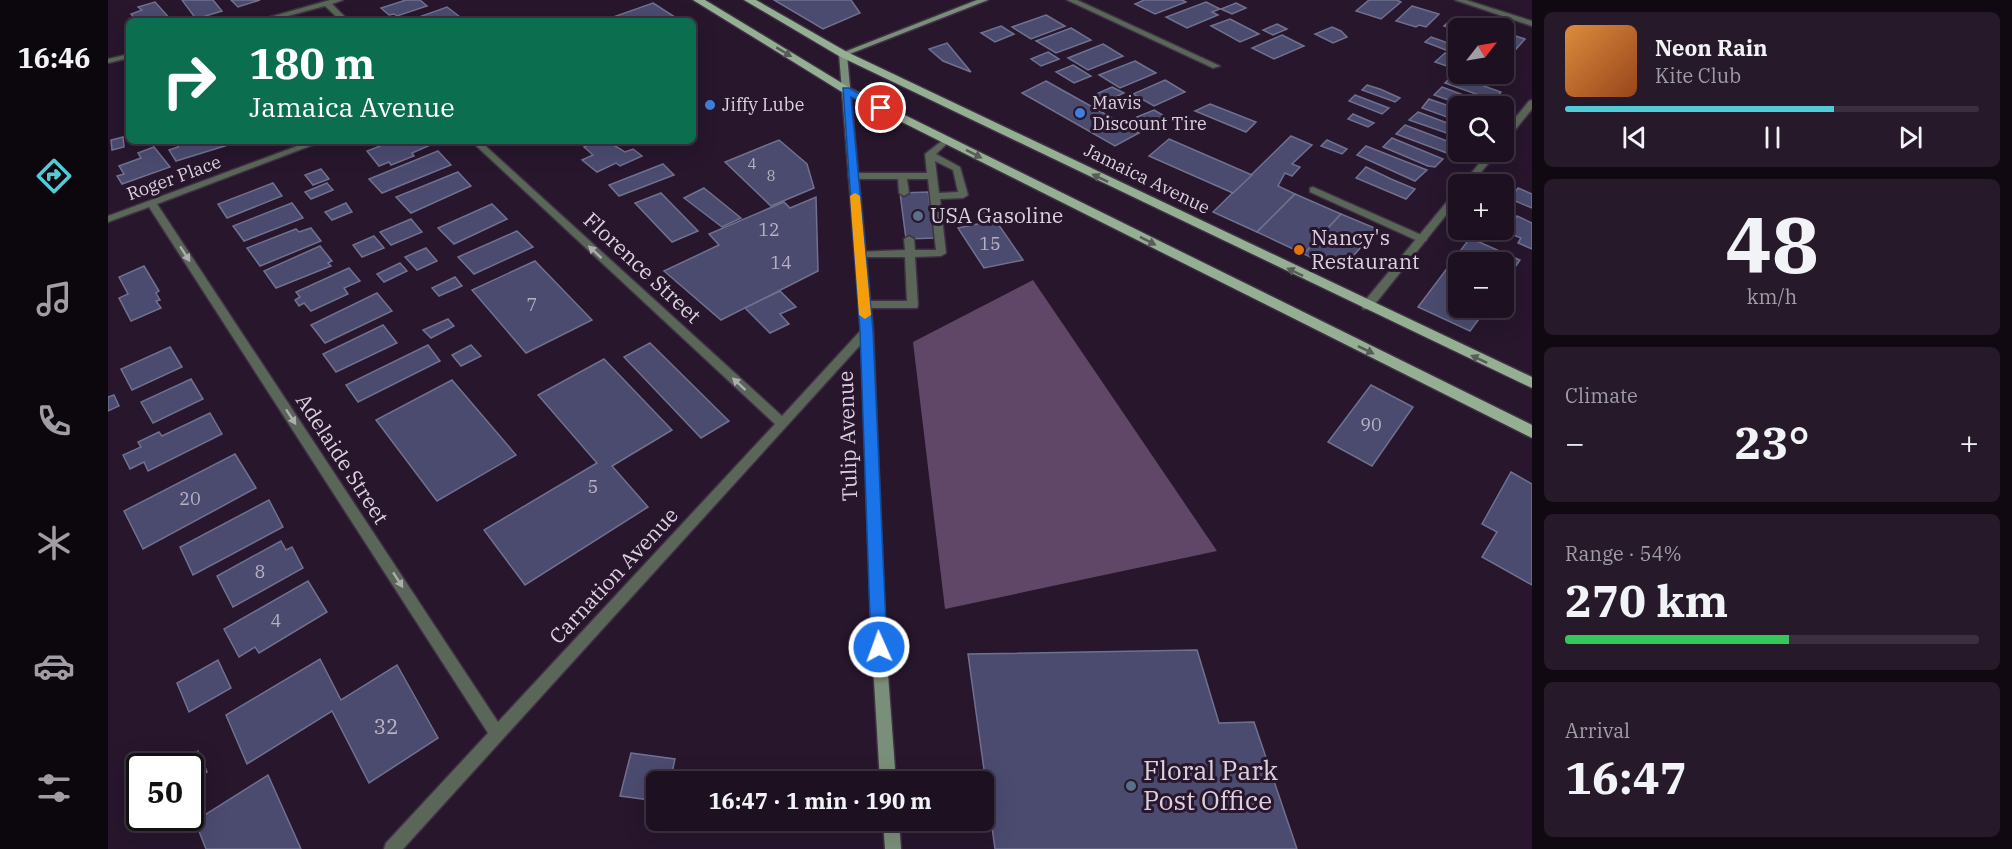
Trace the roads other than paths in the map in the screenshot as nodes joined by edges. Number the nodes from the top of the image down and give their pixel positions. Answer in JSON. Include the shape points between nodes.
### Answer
{"nodes":[{"id":1,"x":339,"y":0,"type":"edge"},
{"id":2,"x":698,"y":0,"type":"edge"},
{"id":3,"x":750,"y":0,"type":"edge"},
{"id":4,"x":984,"y":0,"type":"edge"},
{"id":5,"x":1071,"y":0,"type":"edge"},
{"id":6,"x":1459,"y":0,"type":"edge"},
{"id":7,"x":327,"y":3,"type":"junction"},
{"id":8,"x":271,"y":18,"type":"edge"},
{"id":9,"x":342,"y":18,"type":"edge"},
{"id":10,"x":1532,"y":24,"type":"edge"},
{"id":11,"x":843,"y":54,"type":"junction"},
{"id":12,"x":126,"y":57,"type":"edge"},
{"id":13,"x":108,"y":62,"type":"edge"},
{"id":14,"x":1215,"y":66,"type":"dead end"},
{"id":15,"x":846,"y":90,"type":"junction"},
{"id":16,"x":1532,"y":103,"type":"edge"},
{"id":17,"x":1514,"y":125,"type":"edge"},
{"id":18,"x":947,"y":140,"type":"junction"},
{"id":19,"x":311,"y":144,"type":"edge"},
{"id":20,"x":478,"y":144,"type":"edge"},
{"id":21,"x":930,"y":154,"type":"junction"},
{"id":22,"x":1485,"y":162,"type":"edge"},
{"id":23,"x":1474,"y":174,"type":"edge"},
{"id":24,"x":853,"y":176,"type":"junction"},
{"id":25,"x":902,"y":176,"type":"junction"},
{"id":26,"x":932,"y":176,"type":"junction"},
{"id":27,"x":1313,"y":190,"type":"dead end"},
{"id":28,"x":904,"y":193,"type":"dead end"},
{"id":29,"x":935,"y":196,"type":"junction"},
{"id":30,"x":153,"y":204,"type":"junction"},
{"id":31,"x":1448,"y":206,"type":"edge"},
{"id":32,"x":108,"y":219,"type":"edge"},
{"id":33,"x":909,"y":239,"type":"dead end"},
{"id":34,"x":1422,"y":239,"type":"junction"},
{"id":35,"x":860,"y":254,"type":"junction"},
{"id":36,"x":911,"y":254,"type":"junction"},
{"id":37,"x":865,"y":305,"type":"junction"},
{"id":38,"x":1366,"y":306,"type":"junction"},
{"id":39,"x":867,"y":331,"type":"junction"},
{"id":40,"x":1532,"y":383,"type":"edge"},
{"id":41,"x":782,"y":423,"type":"junction"},
{"id":42,"x":1532,"y":432,"type":"edge"},
{"id":43,"x":497,"y":734,"type":"junction"},
{"id":44,"x":887,"y":771,"type":"edge"},
{"id":45,"x":892,"y":831,"type":"edge"},
{"id":46,"x":392,"y":849,"type":"edge"},
{"id":47,"x":893,"y":849,"type":"edge"}],
"edges":[{"from":1,"to":7,"type":"street"},
{"from":2,"to":15,"type":"main road","one_way":true},
{"from":3,"to":11,"type":"main road","name":"Jamaica Avenue"},
{"from":4,"to":11,"type":"main road"},
{"from":5,"to":14,"type":"street"},
{"from":6,"to":10,"type":"street"},
{"from":7,"to":8,"type":"street"},
{"from":7,"to":9,"type":"street"},
{"from":11,"to":15,"type":"main road","name":"Tulip Avenue"},
{"from":38,"to":11,"type":"main road","name":"Jamaica Avenue","one_way":true},
{"from":12,"to":13,"type":"street"},
{"from":15,"to":18,"type":"main road"},
{"from":15,"to":24,"type":"main road","name":"Tulip Avenue"},
{"from":16,"to":17,"type":"street"},
{"from":18,"to":21,"type":"street"},
{"from":18,"to":42,"type":"main road","one_way":true},
{"from":19,"to":30,"type":"street","name":"Roger Place"},
{"from":41,"to":20,"type":"street","name":"Florence Street","one_way":true},
{"from":21,"to":26,"type":"street"},
{"from":21,"to":29,"type":"street","via":[[957,169],[963,195]]},
{"from":22,"to":23,"type":"street"},
{"from":24,"to":25,"type":"street"},
{"from":24,"to":35,"type":"main road","name":"Tulip Avenue"},
{"from":25,"to":26,"type":"street"},
{"from":25,"to":28,"type":"street"},
{"from":26,"to":29,"type":"street"},
{"from":27,"to":34,"type":"street"},
{"from":29,"to":36,"type":"street","via":[[941,253]]},
{"from":30,"to":32,"type":"street","name":"Roger Place"},
{"from":30,"to":43,"type":"street","name":"Adelaide Street","one_way":true},
{"from":31,"to":34,"type":"street"},
{"from":33,"to":36,"type":"street"},
{"from":34,"to":38,"type":"street"},
{"from":35,"to":36,"type":"street"},
{"from":35,"to":37,"type":"main road","name":"Tulip Avenue"},
{"from":36,"to":37,"type":"street","via":[[913,305]]},
{"from":37,"to":39,"type":"main road","name":"Tulip Avenue"},
{"from":40,"to":38,"type":"main road","name":"Jamaica Avenue","one_way":true},
{"from":39,"to":41,"type":"street","name":"Carnation Avenue"},
{"from":39,"to":44,"type":"main road","name":"Tulip Avenue"},
{"from":41,"to":43,"type":"street","name":"Carnation Avenue"},
{"from":43,"to":46,"type":"street","name":"Carnation Avenue"},
{"from":45,"to":47,"type":"main road"}]}
